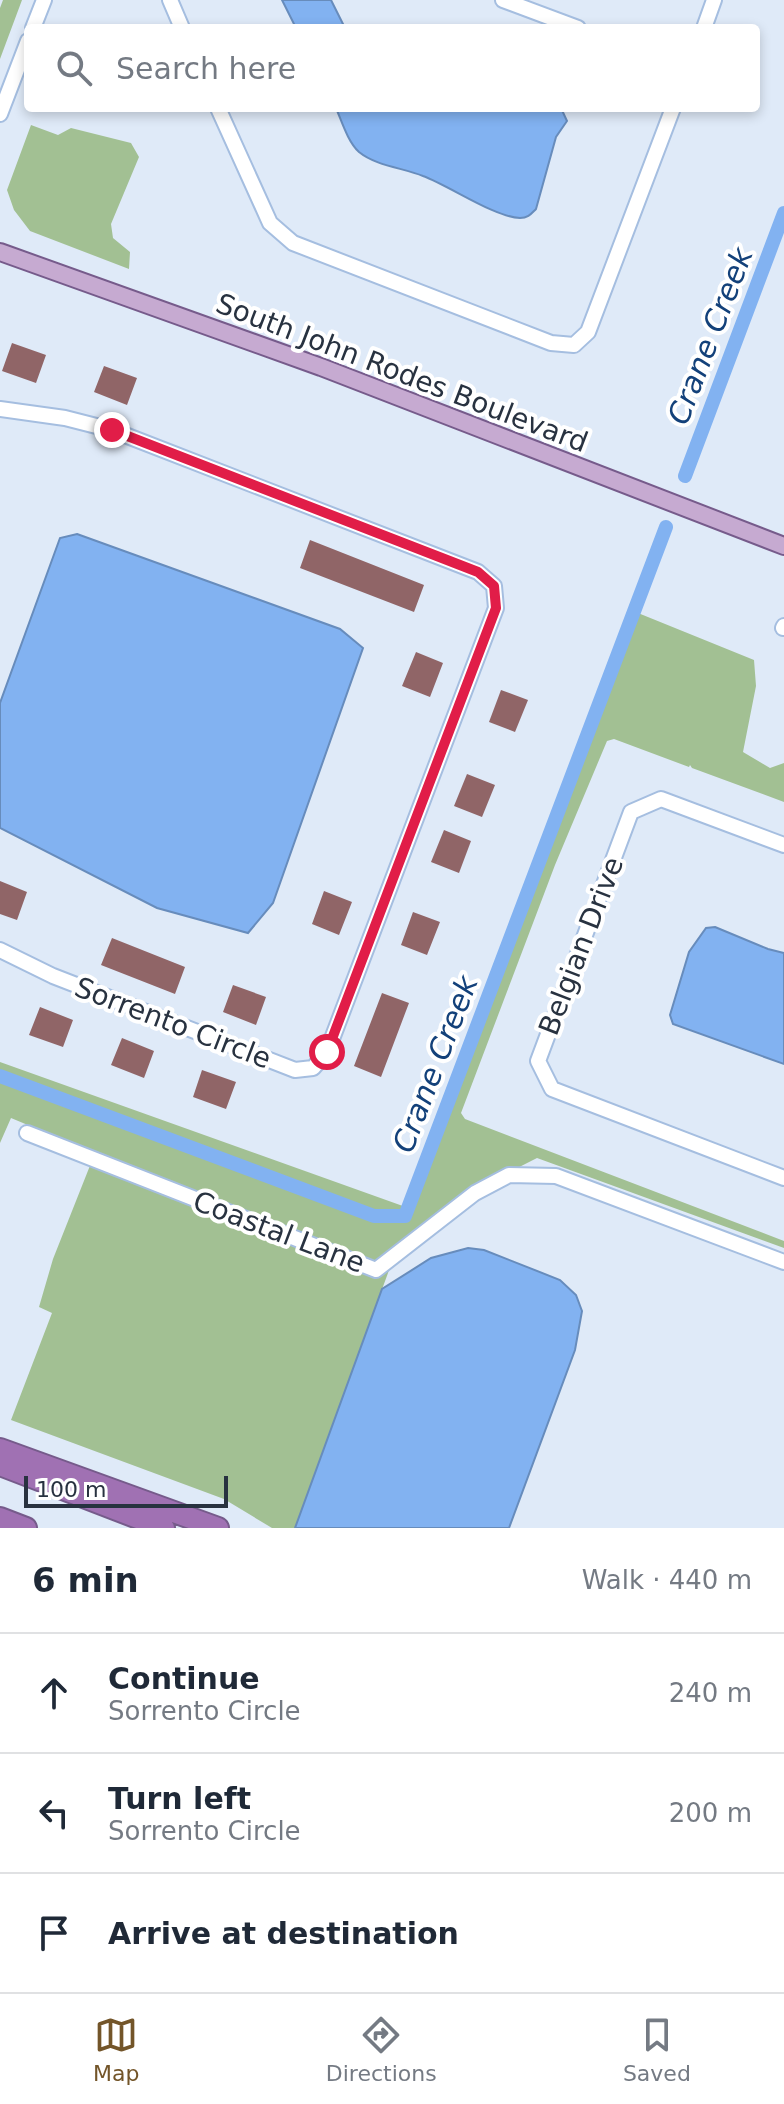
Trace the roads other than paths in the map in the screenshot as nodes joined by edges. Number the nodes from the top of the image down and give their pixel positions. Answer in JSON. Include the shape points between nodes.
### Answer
{"nodes":[{"id":1,"x":44,"y":0,"type":"edge"},
{"id":2,"x":170,"y":0,"type":"edge"},
{"id":3,"x":503,"y":0,"type":"edge"},
{"id":4,"x":714,"y":0,"type":"edge"},
{"id":5,"x":35,"y":24,"type":"edge"},
{"id":6,"x":180,"y":24,"type":"edge"},
{"id":7,"x":567,"y":24,"type":"edge"},
{"id":8,"x":705,"y":24,"type":"edge"},
{"id":9,"x":24,"y":51,"type":"edge"},
{"id":10,"x":220,"y":112,"type":"edge"},
{"id":11,"x":671,"y":112,"type":"edge"},
{"id":12,"x":0,"y":114,"type":"edge"},
{"id":13,"x":0,"y":252,"type":"edge"},
{"id":14,"x":0,"y":409,"type":"edge"},
{"id":15,"x":784,"y":546,"type":"edge"},
{"id":16,"x":784,"y":845,"type":"edge"},
{"id":17,"x":0,"y":950,"type":"edge"},
{"id":18,"x":27,"y":1133,"type":"dead end"},
{"id":19,"x":784,"y":1178,"type":"edge"},
{"id":20,"x":784,"y":1262,"type":"edge"},
{"id":21,"x":0,"y":1449,"type":"edge"},
{"id":22,"x":0,"y":1465,"type":"edge"},
{"id":23,"x":0,"y":1520,"type":"edge"},
{"id":24,"x":15,"y":1528,"type":"edge"},
{"id":25,"x":26,"y":1528,"type":"edge"},
{"id":26,"x":164,"y":1528,"type":"edge"},
{"id":27,"x":218,"y":1528,"type":"edge"}],
"edges":[{"from":1,"to":5,"type":"street"},
{"from":2,"to":6,"type":"street"},
{"from":3,"to":7,"type":"street"},
{"from":4,"to":8,"type":"street"},
{"from":9,"to":12,"type":"street"},
{"from":10,"to":11,"type":"street","via":[[270,223],[293,243],[551,343],[574,345],[588,332]]},
{"from":13,"to":15,"type":"main road","name":"South John Rodes Boulevard","via":[[321,367]]},
{"from":14,"to":17,"type":"street","name":"Sorrento Circle","via":[[112,430],[478,572],[494,586],[496,608],[327,1052],[313,1068],[295,1070],[53,976]]},
{"from":16,"to":19,"type":"street","name":"Belgian Drive","via":[[661,799],[631,812],[538,1061],[552,1089]]},
{"from":18,"to":20,"type":"street","name":"Coastal Lane","via":[[376,1270],[475,1193],[509,1175],[556,1176]]},
{"from":21,"to":27,"type":"highway"},
{"from":22,"to":26,"type":"highway"},
{"from":23,"to":24,"type":"highway"},
{"from":23,"to":25,"type":"highway"}]}
